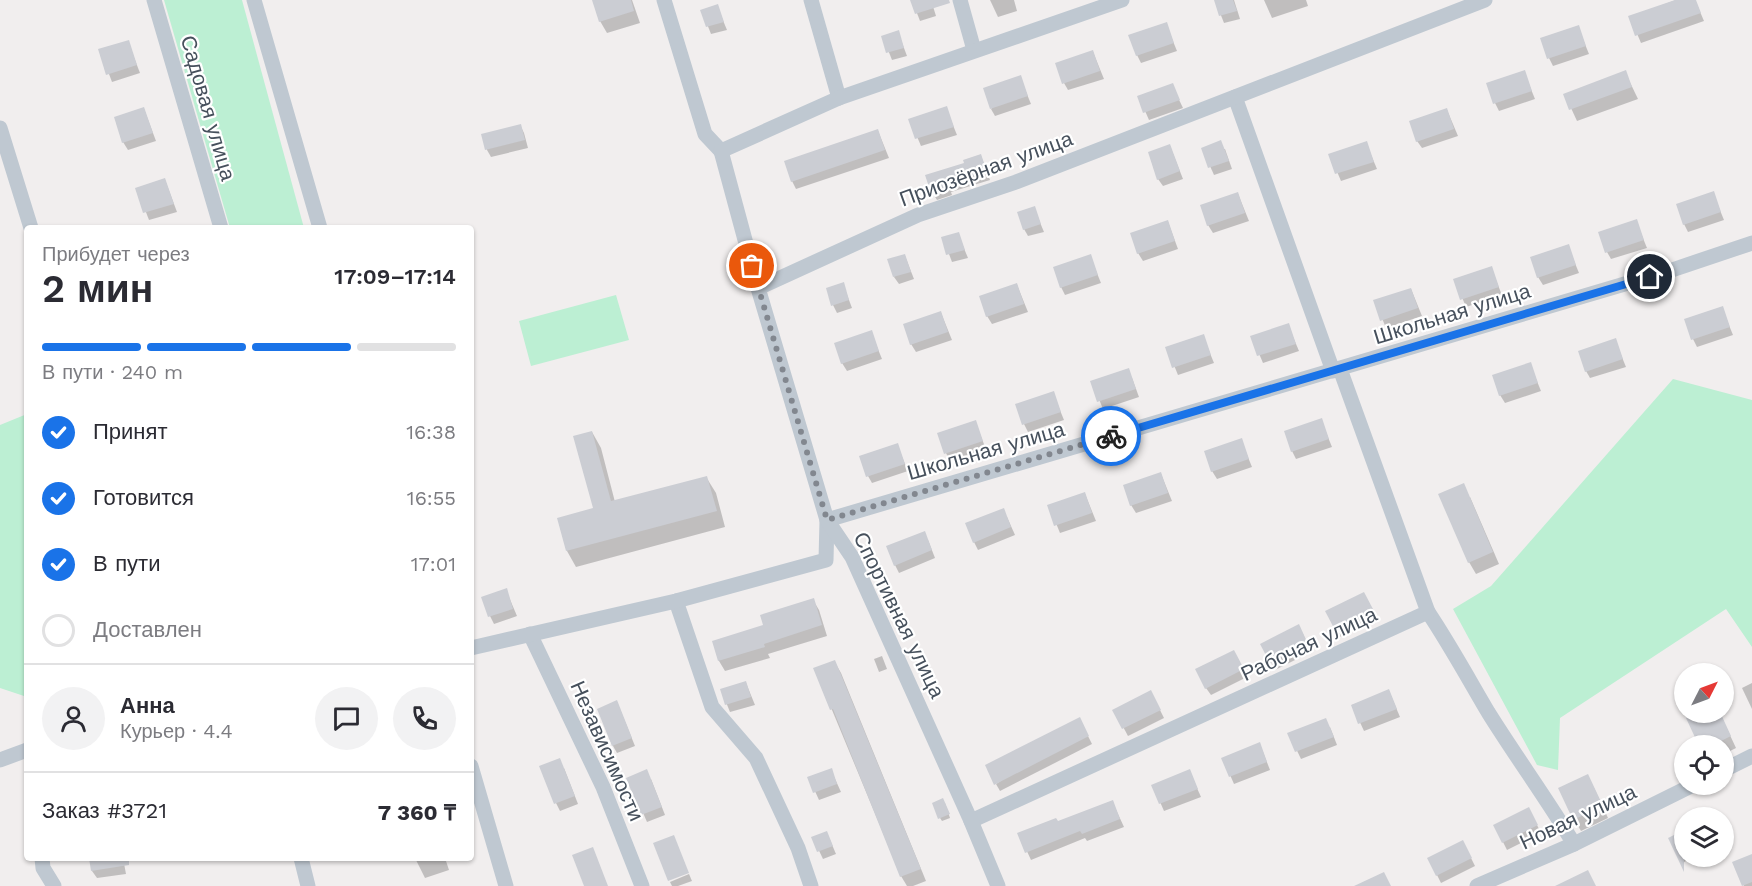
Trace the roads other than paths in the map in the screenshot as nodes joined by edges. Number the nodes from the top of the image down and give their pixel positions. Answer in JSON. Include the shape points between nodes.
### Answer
{"nodes":[{"id":1,"x":154,"y":0,"type":"edge"},
{"id":2,"x":254,"y":0,"type":"edge"},
{"id":3,"x":664,"y":0,"type":"edge"},
{"id":4,"x":811,"y":0,"type":"edge"},
{"id":5,"x":960,"y":0,"type":"edge"},
{"id":6,"x":1122,"y":0,"type":"edge"},
{"id":7,"x":1485,"y":0,"type":"edge"},
{"id":8,"x":974,"y":50,"type":"junction"},
{"id":9,"x":1235,"y":97,"type":"junction"},
{"id":10,"x":839,"y":98,"type":"junction"},
{"id":11,"x":0,"y":128,"type":"edge"},
{"id":12,"x":721,"y":151,"type":"junction"},
{"id":13,"x":30,"y":225,"type":"edge"},
{"id":14,"x":220,"y":225,"type":"edge"},
{"id":15,"x":319,"y":225,"type":"edge"},
{"id":16,"x":1752,"y":243,"type":"edge"},
{"id":17,"x":758,"y":288,"type":"junction"},
{"id":18,"x":1336,"y":370,"type":"junction"},
{"id":19,"x":827,"y":520,"type":"junction"},
{"id":20,"x":676,"y":601,"type":"junction"},
{"id":21,"x":1428,"y":612,"type":"junction"},
{"id":22,"x":530,"y":634,"type":"junction"},
{"id":23,"x":474,"y":647,"type":"edge"},
{"id":24,"x":24,"y":751,"type":"edge"},
{"id":25,"x":1752,"y":756,"type":"edge"},
{"id":26,"x":0,"y":760,"type":"edge"},
{"id":27,"x":1734,"y":765,"type":"edge"},
{"id":28,"x":474,"y":776,"type":"edge"},
{"id":29,"x":1674,"y":794,"type":"edge"},
{"id":30,"x":971,"y":821,"type":"junction"},
{"id":31,"x":1574,"y":844,"type":"junction"},
{"id":32,"x":42,"y":861,"type":"edge"},
{"id":33,"x":302,"y":861,"type":"edge"},
{"id":34,"x":54,"y":886,"type":"edge"},
{"id":35,"x":308,"y":886,"type":"edge"},
{"id":36,"x":506,"y":886,"type":"edge"},
{"id":37,"x":642,"y":886,"type":"edge"},
{"id":38,"x":811,"y":886,"type":"edge"},
{"id":39,"x":998,"y":886,"type":"edge"},
{"id":40,"x":1477,"y":886,"type":"edge"}],
"edges":[{"from":1,"to":14,"type":"street","name":"Садовая улица"},
{"from":2,"to":15,"type":"street"},
{"from":3,"to":12,"type":"street","via":[[705,134]]},
{"from":4,"to":10,"type":"street"},
{"from":5,"to":8,"type":"street"},
{"from":6,"to":8,"type":"street"},
{"from":7,"to":9,"type":"street","name":"Приозёрная улица"},
{"from":8,"to":10,"type":"street"},
{"from":9,"to":17,"type":"street","name":"Приозёрная улица","via":[[1016,182],[918,215]]},
{"from":9,"to":18,"type":"street"},
{"from":10,"to":12,"type":"street"},
{"from":11,"to":13,"type":"street"},
{"from":12,"to":17,"type":"street"},
{"from":16,"to":18,"type":"street","name":"Школьная улица"},
{"from":17,"to":19,"type":"street","name":"Спортивная улица"},
{"from":18,"to":19,"type":"street","name":"Школьная улица"},
{"from":18,"to":21,"type":"street"},
{"from":19,"to":20,"type":"street","via":[[826,560]]},
{"from":19,"to":30,"type":"street","name":"Спортивная улица","via":[[852,557]]},
{"from":20,"to":22,"type":"street"},
{"from":20,"to":38,"type":"street","via":[[712,707],[756,758],[798,848]]},
{"from":21,"to":30,"type":"street","name":"Рабочая улица"},
{"from":21,"to":31,"type":"street"},
{"from":22,"to":23,"type":"street"},
{"from":22,"to":37,"type":"street","name":"Независимости","via":[[603,787]]},
{"from":24,"to":26,"type":"street"},
{"from":25,"to":27,"type":"street"},
{"from":28,"to":36,"type":"street"},
{"from":29,"to":31,"type":"street","name":"Новая улица"},
{"from":30,"to":39,"type":"street","name":"Спортивная улица"},
{"from":31,"to":40,"type":"street","name":"Новая улица"},
{"from":32,"to":34,"type":"street"},
{"from":33,"to":35,"type":"street"}]}
